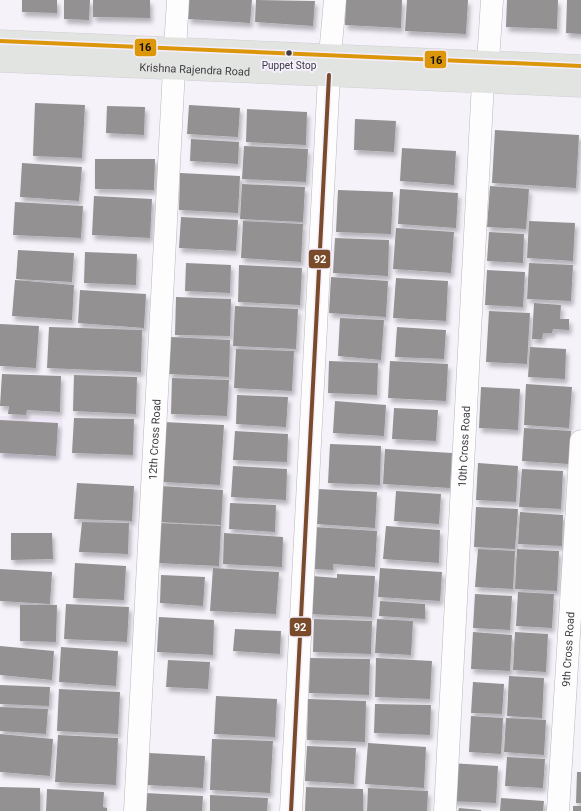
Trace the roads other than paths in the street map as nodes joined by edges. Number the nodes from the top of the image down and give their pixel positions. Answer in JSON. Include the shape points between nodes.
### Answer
{"nodes":[{"id":1,"x":178,"y":0,"type":"edge"},
{"id":2,"x":335,"y":0,"type":"edge"},
{"id":3,"x":492,"y":0,"type":"edge"},
{"id":4,"x":0,"y":41,"type":"edge"},
{"id":5,"x":175,"y":59,"type":"junction"},
{"id":6,"x":0,"y":61,"type":"edge"},
{"id":7,"x":330,"y":65,"type":"junction"},
{"id":8,"x":581,"y":66,"type":"edge"},
{"id":9,"x":486,"y":72,"type":"junction"},
{"id":10,"x":581,"y":86,"type":"edge"},
{"id":11,"x":581,"y":441,"type":"edge"},
{"id":12,"x":135,"y":811,"type":"edge"},
{"id":13,"x":291,"y":811,"type":"edge"},
{"id":14,"x":445,"y":811,"type":"edge"},
{"id":15,"x":558,"y":811,"type":"edge"}],
"edges":[{"from":1,"to":5,"type":"street","name":"12th Cross Road"},
{"from":2,"to":7,"type":"street"},
{"from":3,"to":9,"type":"street","name":"10th Cross Road"},
{"from":4,"to":5,"type":"main road"},
{"from":5,"to":6,"type":"main road","name":"Krishna Rajendra Road"},
{"from":5,"to":7,"type":"main road","name":"Krishna Rajendra Road"},
{"from":5,"to":12,"type":"street","name":"12th Cross Road"},
{"from":7,"to":9,"type":"main road","name":"Krishna Rajendra Road"},
{"from":7,"to":13,"type":"street"},
{"from":8,"to":9,"type":"main road"},
{"from":9,"to":10,"type":"main road","name":"Krishna Rajendra Road"},
{"from":9,"to":14,"type":"street","name":"10th Cross Road"},
{"from":11,"to":15,"type":"street","name":"9th Cross Road"}]}
